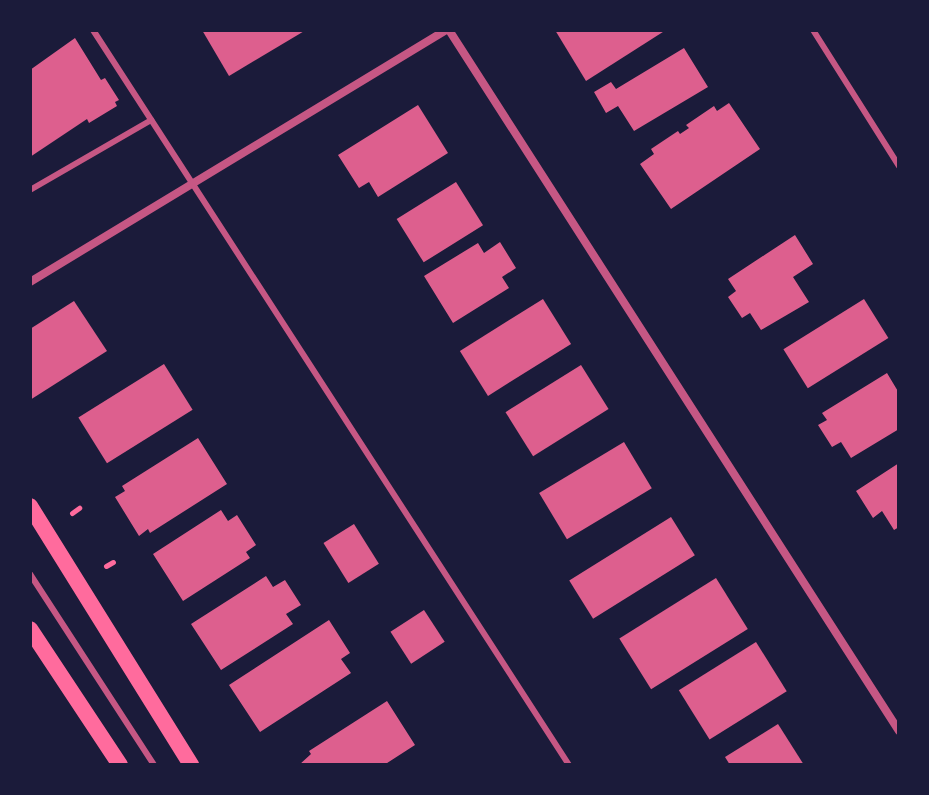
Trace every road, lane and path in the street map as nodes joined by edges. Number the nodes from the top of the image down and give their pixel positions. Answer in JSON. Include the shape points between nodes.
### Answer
{"nodes":[{"id":1,"x":93,"y":30,"type":"edge"},
{"id":2,"x":447,"y":30,"type":"edge"},
{"id":3,"x":813,"y":30,"type":"edge"},
{"id":4,"x":151,"y":120,"type":"junction"},
{"id":5,"x":899,"y":166,"type":"edge"},
{"id":6,"x":192,"y":184,"type":"junction"},
{"id":7,"x":30,"y":190,"type":"edge"},
{"id":8,"x":30,"y":282,"type":"edge"},
{"id":9,"x":30,"y":506,"type":"edge"},
{"id":10,"x":79,"y":508,"type":"dead end"},
{"id":11,"x":72,"y":513,"type":"dead end"},
{"id":12,"x":113,"y":562,"type":"dead end"},
{"id":13,"x":106,"y":566,"type":"dead end"},
{"id":14,"x":30,"y":574,"type":"edge"},
{"id":15,"x":30,"y":629,"type":"edge"},
{"id":16,"x":899,"y":731,"type":"edge"},
{"id":17,"x":120,"y":765,"type":"edge"},
{"id":18,"x":154,"y":765,"type":"edge"},
{"id":19,"x":191,"y":765,"type":"edge"},
{"id":20,"x":569,"y":765,"type":"edge"}],
"edges":[{"from":1,"to":4,"type":"lane"},
{"from":2,"to":6,"type":"street"},
{"from":2,"to":16,"type":"street"},
{"from":3,"to":5,"type":"lane"},
{"from":4,"to":6,"type":"lane"},
{"from":4,"to":7,"type":"lane"},
{"from":6,"to":8,"type":"street"},
{"from":6,"to":20,"type":"lane"},
{"from":9,"to":19,"type":"main road"},
{"from":10,"to":11,"type":"path"},
{"from":12,"to":13,"type":"path"},
{"from":14,"to":18,"type":"lane"},
{"from":15,"to":17,"type":"main road"}]}
